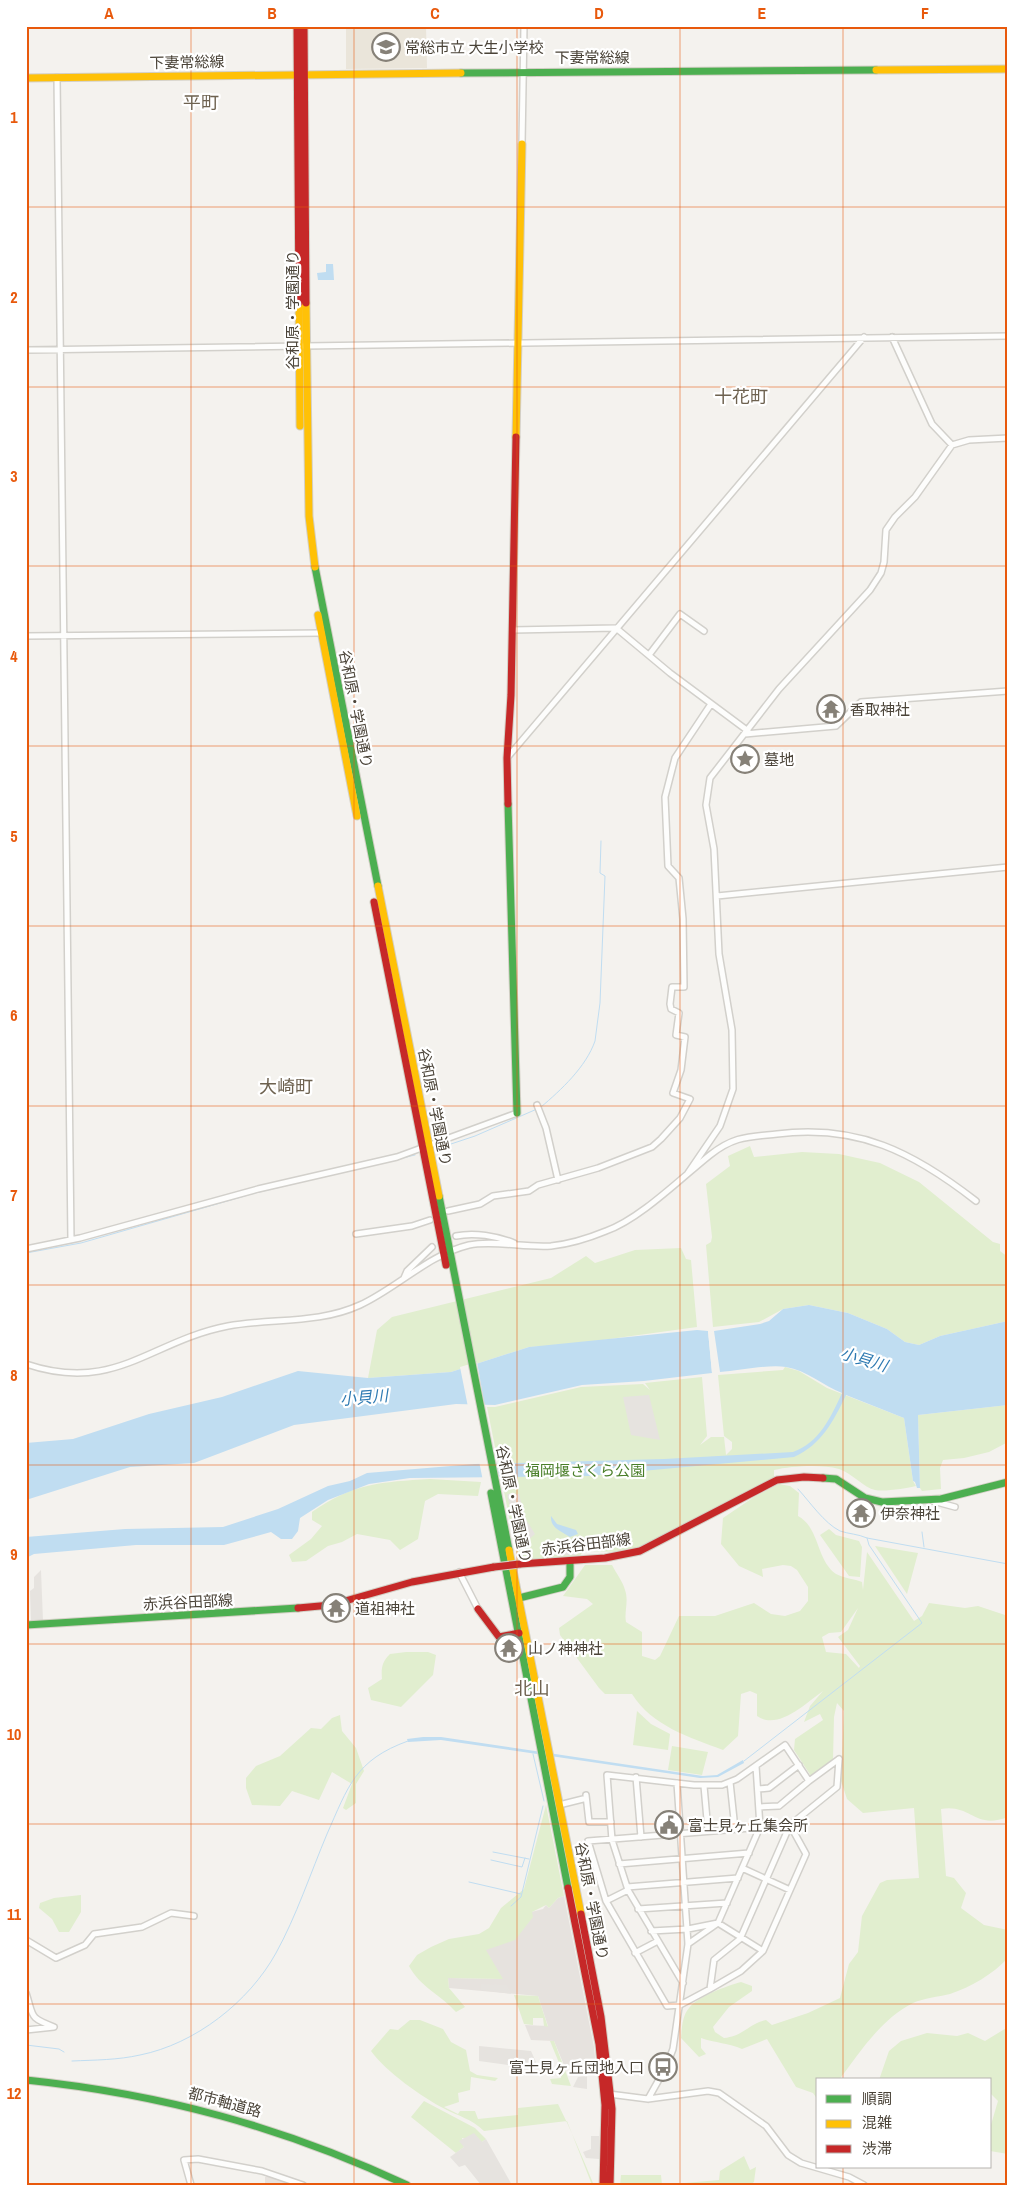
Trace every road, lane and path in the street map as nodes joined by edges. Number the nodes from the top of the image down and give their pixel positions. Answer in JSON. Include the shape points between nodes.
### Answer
{"nodes":[{"id":1,"x":297,"y":26,"type":"edge"},
{"id":2,"x":304,"y":26,"type":"edge"},
{"id":3,"x":524,"y":26,"type":"edge"},
{"id":4,"x":1008,"y":69,"type":"edge"},
{"id":5,"x":524,"y":72,"type":"junction"},
{"id":6,"x":301,"y":74,"type":"junction"},
{"id":7,"x":57,"y":77,"type":"junction"},
{"id":8,"x":26,"y":78,"type":"edge"},
{"id":9,"x":522,"y":144,"type":"joint"},
{"id":10,"x":1008,"y":336,"type":"edge"},
{"id":11,"x":864,"y":337,"type":"junction"},
{"id":12,"x":892,"y":337,"type":"junction"},
{"id":13,"x":518,"y":342,"type":"junction"},
{"id":14,"x":303,"y":346,"type":"junction"},
{"id":15,"x":61,"y":349,"type":"junction"},
{"id":16,"x":26,"y":350,"type":"edge"},
{"id":17,"x":1008,"y":438,"type":"edge"},
{"id":18,"x":952,"y":445,"type":"junction"},
{"id":19,"x":616,"y":628,"type":"junction"},
{"id":20,"x":512,"y":630,"type":"junction"},
{"id":21,"x":704,"y":631,"type":"dead end"},
{"id":22,"x":321,"y":633,"type":"junction"},
{"id":23,"x":26,"y":636,"type":"edge"},
{"id":24,"x":64,"y":636,"type":"junction"},
{"id":25,"x":649,"y":656,"type":"junction"},
{"id":26,"x":1008,"y":691,"type":"edge"},
{"id":27,"x":711,"y":704,"type":"junction"},
{"id":28,"x":746,"y":733,"type":"junction"},
{"id":29,"x":507,"y":758,"type":"junction"},
{"id":30,"x":1008,"y":867,"type":"edge"},
{"id":31,"x":717,"y":896,"type":"junction"},
{"id":32,"x":537,"y":1105,"type":"dead end"},
{"id":33,"x":517,"y":1113,"type":"joint"},
{"id":34,"x":425,"y":1146,"type":"junction"},
{"id":35,"x":688,"y":1174,"type":"junction"},
{"id":36,"x":558,"y":1180,"type":"junction"},
{"id":37,"x":976,"y":1201,"type":"dead end"},
{"id":38,"x":448,"y":1211,"type":"dead end"},
{"id":39,"x":430,"y":1220,"type":"dead end"},
{"id":40,"x":356,"y":1234,"type":"dead end"},
{"id":41,"x":456,"y":1236,"type":"dead end"},
{"id":42,"x":71,"y":1240,"type":"junction"},
{"id":43,"x":517,"y":1244,"type":"junction"},
{"id":44,"x":432,"y":1247,"type":"dead end"},
{"id":45,"x":26,"y":1250,"type":"edge"},
{"id":46,"x":447,"y":1256,"type":"junction"},
{"id":47,"x":404,"y":1279,"type":"junction"},
{"id":48,"x":26,"y":1364,"type":"edge"},
{"id":49,"x":1008,"y":1482,"type":"edge"},
{"id":50,"x":927,"y":1499,"type":"junction"},
{"id":51,"x":955,"y":1507,"type":"dead end"},
{"id":52,"x":570,"y":1562,"type":"junction"},
{"id":53,"x":460,"y":1572,"type":"junction"},
{"id":54,"x":516,"y":1599,"type":"junction"},
{"id":55,"x":478,"y":1609,"type":"joint"},
{"id":56,"x":26,"y":1625,"type":"edge"},
{"id":57,"x":519,"y":1634,"type":"junction"},
{"id":58,"x":799,"y":1765,"type":"junction"},
{"id":59,"x":756,"y":1766,"type":"junction"},
{"id":60,"x":636,"y":1777,"type":"junction"},
{"id":61,"x":809,"y":1781,"type":"junction"},
{"id":62,"x":730,"y":1782,"type":"junction"},
{"id":63,"x":677,"y":1783,"type":"junction"},
{"id":64,"x":704,"y":1786,"type":"junction"},
{"id":65,"x":758,"y":1789,"type":"junction"},
{"id":66,"x":560,"y":1805,"type":"junction"},
{"id":67,"x":760,"y":1807,"type":"junction"},
{"id":68,"x":611,"y":1822,"type":"junction"},
{"id":69,"x":790,"y":1825,"type":"junction"},
{"id":70,"x":760,"y":1827,"type":"junction"},
{"id":71,"x":734,"y":1829,"type":"junction"},
{"id":72,"x":708,"y":1832,"type":"junction"},
{"id":73,"x":681,"y":1834,"type":"junction"},
{"id":74,"x":641,"y":1837,"type":"junction"},
{"id":75,"x":612,"y":1840,"type":"junction"},
{"id":76,"x":749,"y":1853,"type":"junction"},
{"id":77,"x":683,"y":1858,"type":"junction"},
{"id":78,"x":619,"y":1864,"type":"junction"},
{"id":79,"x":742,"y":1868,"type":"junction"},
{"id":80,"x":738,"y":1878,"type":"junction"},
{"id":81,"x":767,"y":1880,"type":"junction"},
{"id":82,"x":684,"y":1882,"type":"junction"},
{"id":83,"x":627,"y":1889,"type":"junction"},
{"id":84,"x":790,"y":1890,"type":"junction"},
{"id":85,"x":606,"y":1902,"type":"junction"},
{"id":86,"x":727,"y":1903,"type":"junction"},
{"id":87,"x":686,"y":1905,"type":"junction"},
{"id":88,"x":638,"y":1909,"type":"junction"},
{"id":89,"x":194,"y":1916,"type":"dead end"},
{"id":90,"x":718,"y":1923,"type":"junction"},
{"id":91,"x":688,"y":1929,"type":"junction"},
{"id":92,"x":650,"y":1931,"type":"junction"},
{"id":93,"x":741,"y":1937,"type":"junction"},
{"id":94,"x":26,"y":1940,"type":"edge"},
{"id":95,"x":656,"y":1942,"type":"junction"},
{"id":96,"x":688,"y":1944,"type":"junction"},
{"id":97,"x":763,"y":1951,"type":"junction"},
{"id":98,"x":635,"y":1953,"type":"junction"},
{"id":99,"x":683,"y":1984,"type":"junction"},
{"id":100,"x":710,"y":1989,"type":"junction"},
{"id":101,"x":26,"y":1994,"type":"edge"},
{"id":102,"x":680,"y":2005,"type":"junction"},
{"id":103,"x":26,"y":2030,"type":"edge"},
{"id":104,"x":26,"y":2080,"type":"edge"},
{"id":105,"x":608,"y":2094,"type":"junction"},
{"id":106,"x":648,"y":2099,"type":"junction"},
{"id":107,"x":816,"y":2167,"type":"edge"},
{"id":108,"x":818,"y":2168,"type":"edge"},
{"id":109,"x":191,"y":2185,"type":"edge"},
{"id":110,"x":303,"y":2185,"type":"edge"},
{"id":111,"x":407,"y":2185,"type":"edge"},
{"id":112,"x":604,"y":2185,"type":"edge"},
{"id":113,"x":610,"y":2185,"type":"edge"},
{"id":114,"x":864,"y":2185,"type":"edge"}],
"edges":[{"from":1,"to":6,"type":"main road","name":"谷和原・学園通り"},
{"from":2,"to":6,"type":"main road","name":"谷和原・学園通り"},
{"from":3,"to":5,"type":"street"},
{"from":4,"to":5,"type":"main road","name":"下妻常総線"},
{"from":5,"to":6,"type":"main road","name":"下妻常総線"},
{"from":5,"to":9,"type":"street"},
{"from":6,"to":7,"type":"main road","name":"下妻常総線"},
{"from":6,"to":14,"type":"main road","name":"谷和原・学園通り"},
{"from":7,"to":8,"type":"main road","name":"下妻常総線"},
{"from":7,"to":15,"type":"street"},
{"from":9,"to":13,"type":"main road"},
{"from":10,"to":12,"type":"street"},
{"from":11,"to":12,"type":"street"},
{"from":11,"to":13,"type":"street"},
{"from":11,"to":19,"type":"street"},
{"from":12,"to":18,"type":"street","via":[[932,424]]},
{"from":13,"to":14,"type":"street"},
{"from":13,"to":20,"type":"main road"},
{"from":14,"to":15,"type":"street"},
{"from":14,"to":22,"type":"main road","name":"谷和原・学園通り","via":[[304,517]]},
{"from":14,"to":34,"type":"main road","name":"谷和原・学園通り","via":[[315,569]]},
{"from":15,"to":16,"type":"street"},
{"from":15,"to":24,"type":"street"},
{"from":17,"to":18,"type":"street","via":[[969,440]]},
{"from":18,"to":28,"type":"street","via":[[915,497],[886,530],[884,562],[870,590],[779,689]]},
{"from":19,"to":20,"type":"street"},
{"from":19,"to":25,"type":"street"},
{"from":19,"to":29,"type":"street"},
{"from":20,"to":29,"type":"main road"},
{"from":21,"to":25,"type":"street","via":[[680,614]]},
{"from":22,"to":24,"type":"street"},
{"from":22,"to":34,"type":"main road","name":"谷和原・学園通り"},
{"from":23,"to":24,"type":"street"},
{"from":24,"to":42,"type":"street"},
{"from":25,"to":27,"type":"street"},
{"from":26,"to":28,"type":"street","via":[[861,702],[836,726]]},
{"from":27,"to":28,"type":"street"},
{"from":27,"to":36,"type":"street","via":[[675,758],[665,797],[668,866],[679,878],[683,919],[684,986],[672,986],[670,1004],[679,1013],[676,1035],[685,1037],[681,1070],[673,1093],[690,1099],[680,1118],[652,1147]]},
{"from":28,"to":31,"type":"street","via":[[716,768],[707,790]]},
{"from":29,"to":33,"type":"main road"},
{"from":30,"to":31,"type":"street"},
{"from":31,"to":35,"type":"street","via":[[718,954],[734,1050],[733,1089],[720,1126]]},
{"from":32,"to":36,"type":"street"},
{"from":33,"to":34,"type":"street"},
{"from":34,"to":42,"type":"street","via":[[397,1157],[258,1188]]},
{"from":34,"to":46,"type":"main road","name":"谷和原・学園通り"},
{"from":35,"to":37,"type":"street","via":[[710,1154],[736,1138],[822,1132],[866,1138],[901,1151],[942,1175]]},
{"from":35,"to":43,"type":"street","via":[[610,1230],[551,1246]]},
{"from":36,"to":38,"type":"street"},
{"from":39,"to":40,"type":"street","via":[[412,1226]]},
{"from":41,"to":43,"type":"street","via":[[498,1237]]},
{"from":42,"to":45,"type":"street"},
{"from":43,"to":46,"type":"street","via":[[477,1244]]},
{"from":44,"to":47,"type":"street","via":[[407,1271]]},
{"from":46,"to":47,"type":"street"},
{"from":46,"to":54,"type":"main road","name":"谷和原・学園通り"},
{"from":47,"to":48,"type":"street","via":[[373,1298],[340,1312],[207,1331],[112,1370],[72,1374]]},
{"from":49,"to":50,"type":"main road","name":"赤浜谷田部線","via":[[941,1499]]},
{"from":50,"to":51,"type":"street"},
{"from":50,"to":52,"type":"main road","name":"赤浜谷田部線","via":[[882,1502],[865,1498],[836,1479],[788,1478],[777,1480],[640,1552]]},
{"from":52,"to":53,"type":"main road","name":"赤浜谷田部線","bridge":true,"via":[[520,1564]]},
{"from":52,"to":54,"type":"main road","via":[[570,1577],[563,1587]]},
{"from":53,"to":55,"type":"street"},
{"from":53,"to":56,"type":"main road","name":"赤浜谷田部線","via":[[332,1605]]},
{"from":54,"to":57,"type":"main road","name":"谷和原・学園通り"},
{"from":54,"to":66,"type":"main road","name":"谷和原・学園通り"},
{"from":55,"to":57,"type":"main road","via":[[499,1637]]},
{"from":57,"to":105,"type":"main road","name":"谷和原・学園通り"},
{"from":58,"to":59,"type":"street","via":[[785,1745]]},
{"from":58,"to":61,"type":"street"},
{"from":58,"to":65,"type":"street","via":[[769,1788]]},
{"from":59,"to":62,"type":"street"},
{"from":59,"to":65,"type":"street"},
{"from":60,"to":63,"type":"street"},
{"from":60,"to":68,"type":"street","via":[[607,1775]]},
{"from":60,"to":74,"type":"street"},
{"from":61,"to":67,"type":"street","via":[[779,1806]]},
{"from":61,"to":69,"type":"street","via":[[839,1759],[837,1787]]},
{"from":62,"to":64,"type":"street"},
{"from":62,"to":71,"type":"street"},
{"from":63,"to":64,"type":"street"},
{"from":63,"to":73,"type":"street"},
{"from":64,"to":72,"type":"street"},
{"from":65,"to":67,"type":"street"},
{"from":66,"to":68,"type":"street","via":[[585,1797],[589,1822]]},
{"from":66,"to":105,"type":"main road","name":"谷和原・学園通り","via":[[602,2026]]},
{"from":67,"to":70,"type":"street"},
{"from":68,"to":75,"type":"street"},
{"from":69,"to":70,"type":"street"},
{"from":69,"to":81,"type":"street"},
{"from":69,"to":84,"type":"street","via":[[806,1854]]},
{"from":70,"to":71,"type":"street"},
{"from":70,"to":76,"type":"street"},
{"from":71,"to":72,"type":"street"},
{"from":72,"to":73,"type":"street"},
{"from":73,"to":74,"type":"street"},
{"from":73,"to":77,"type":"street"},
{"from":74,"to":75,"type":"street"},
{"from":75,"to":78,"type":"street"},
{"from":75,"to":85,"type":"street","via":[[588,1843]]},
{"from":76,"to":77,"type":"street"},
{"from":76,"to":79,"type":"street"},
{"from":77,"to":78,"type":"street"},
{"from":77,"to":82,"type":"street"},
{"from":78,"to":83,"type":"street"},
{"from":79,"to":80,"type":"street"},
{"from":79,"to":81,"type":"street"},
{"from":80,"to":82,"type":"street"},
{"from":80,"to":86,"type":"street"},
{"from":81,"to":84,"type":"street"},
{"from":81,"to":93,"type":"street"},
{"from":82,"to":83,"type":"street"},
{"from":82,"to":87,"type":"street"},
{"from":83,"to":85,"type":"street"},
{"from":83,"to":88,"type":"street"},
{"from":84,"to":97,"type":"street"},
{"from":85,"to":98,"type":"street"},
{"from":86,"to":87,"type":"street"},
{"from":86,"to":90,"type":"street"},
{"from":87,"to":88,"type":"street"},
{"from":87,"to":91,"type":"street"},
{"from":88,"to":92,"type":"street"},
{"from":89,"to":94,"type":"street","via":[[171,1912],[142,1927],[94,1934],[81,1948],[56,1958]]},
{"from":90,"to":91,"type":"street"},
{"from":90,"to":93,"type":"street"},
{"from":90,"to":96,"type":"street"},
{"from":91,"to":92,"type":"street"},
{"from":91,"to":96,"type":"street"},
{"from":92,"to":95,"type":"street"},
{"from":93,"to":97,"type":"street"},
{"from":93,"to":100,"type":"street","via":[[714,1960]]},
{"from":95,"to":98,"type":"street"},
{"from":95,"to":99,"type":"street"},
{"from":96,"to":99,"type":"street"},
{"from":97,"to":100,"type":"street","via":[[741,1971]]},
{"from":98,"to":102,"type":"street","via":[[665,2005]]},
{"from":99,"to":102,"type":"street"},
{"from":100,"to":102,"type":"street"},
{"from":101,"to":103,"type":"street","via":[[30,2012],[38,2020],[54,2027]]},
{"from":102,"to":106,"type":"street","via":[[671,2055]]},
{"from":104,"to":111,"type":"main road","name":"都市軸道路","via":[[112,2090],[207,2110],[299,2138]]},
{"from":105,"to":106,"type":"street"},
{"from":105,"to":112,"type":"main road","name":"谷和原・学園通り"},
{"from":105,"to":113,"type":"main road","name":"谷和原・学園通り","via":[[612,2132]]},
{"from":106,"to":107,"type":"street","via":[[708,2091],[719,2093],[766,2126],[788,2155]]},
{"from":108,"to":114,"type":"street"},
{"from":109,"to":110,"type":"street","via":[[184,2160],[198,2159],[262,2171]]}]}
